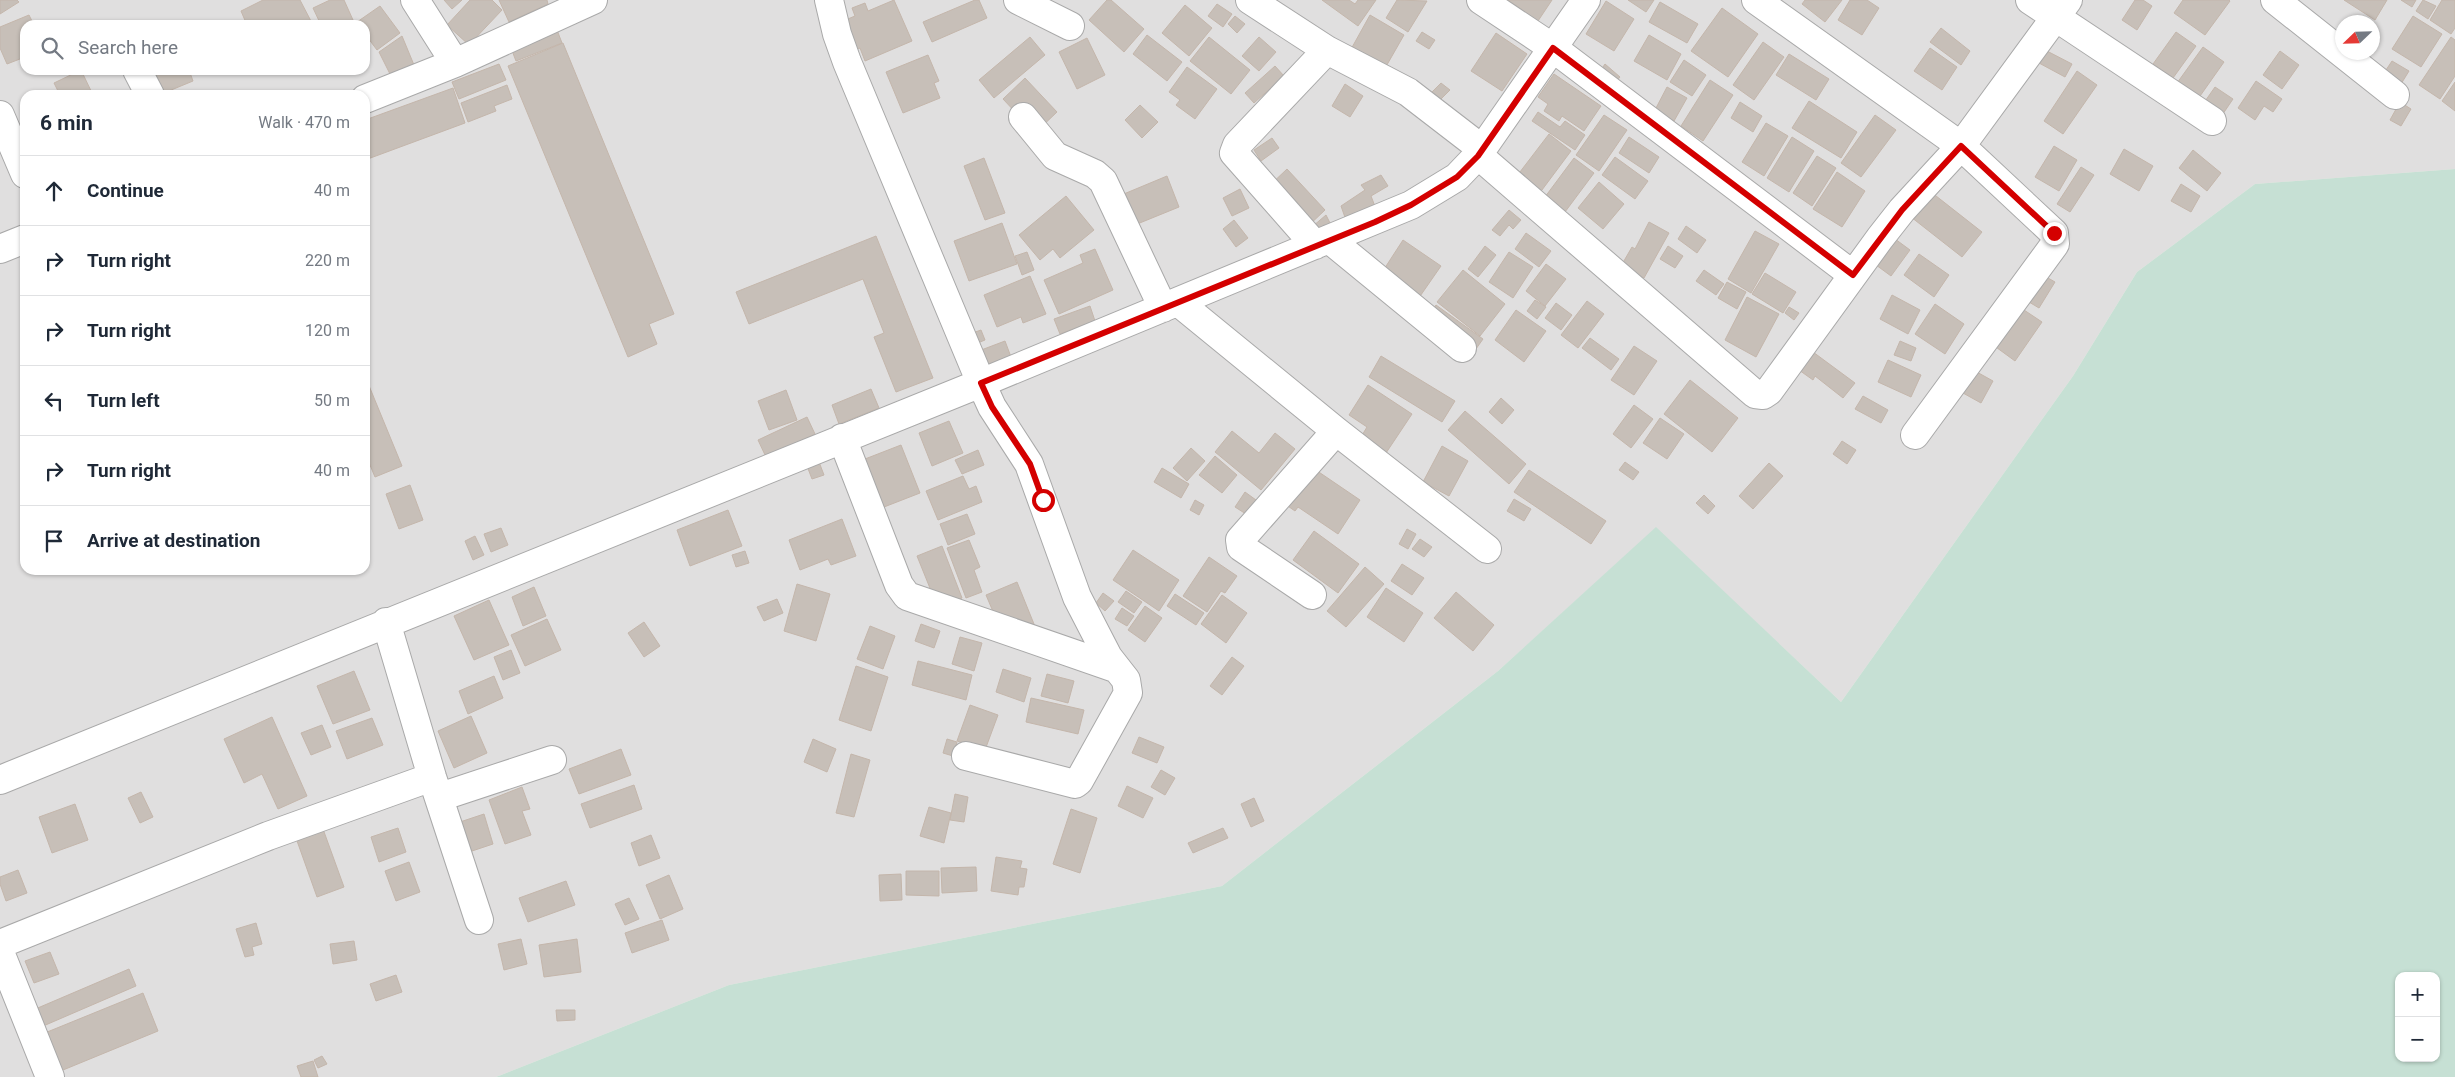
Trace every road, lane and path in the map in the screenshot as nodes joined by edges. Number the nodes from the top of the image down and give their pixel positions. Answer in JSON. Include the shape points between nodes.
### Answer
{"nodes":[{"id":1,"x":415,"y":0,"type":"edge"},
{"id":2,"x":593,"y":0,"type":"edge"},
{"id":3,"x":830,"y":0,"type":"edge"},
{"id":4,"x":1018,"y":0,"type":"edge"},
{"id":5,"x":1250,"y":0,"type":"edge"},
{"id":6,"x":1481,"y":0,"type":"edge"},
{"id":7,"x":1586,"y":0,"type":"edge"},
{"id":8,"x":1756,"y":0,"type":"edge"},
{"id":9,"x":2030,"y":0,"type":"edge"},
{"id":10,"x":2275,"y":0,"type":"edge"},
{"id":11,"x":2062,"y":9,"type":"edge"},
{"id":12,"x":1070,"y":26,"type":"dead end"},
{"id":13,"x":1553,"y":48,"type":"junction"},
{"id":14,"x":1327,"y":50,"type":"junction"},
{"id":15,"x":455,"y":63,"type":"junction"},
{"id":16,"x":140,"y":75,"type":"edge"},
{"id":17,"x":147,"y":90,"type":"edge"},
{"id":18,"x":2395,"y":95,"type":"dead end"},
{"id":19,"x":370,"y":97,"type":"edge"},
{"id":20,"x":0,"y":115,"type":"edge"},
{"id":21,"x":1023,"y":117,"type":"dead end"},
{"id":22,"x":2212,"y":121,"type":"dead end"},
{"id":23,"x":1961,"y":146,"type":"junction"},
{"id":24,"x":1480,"y":152,"type":"junction"},
{"id":25,"x":20,"y":162,"type":"edge"},
{"id":26,"x":20,"y":241,"type":"edge"},
{"id":27,"x":1322,"y":242,"type":"junction"},
{"id":28,"x":0,"y":249,"type":"edge"},
{"id":29,"x":1853,"y":275,"type":"junction"},
{"id":30,"x":1171,"y":305,"type":"junction"},
{"id":31,"x":1462,"y":348,"type":"dead end"},
{"id":32,"x":981,"y":383,"type":"junction"},
{"id":33,"x":1336,"y":431,"type":"junction"},
{"id":34,"x":1915,"y":434,"type":"dead end"},
{"id":35,"x":842,"y":438,"type":"junction"},
{"id":36,"x":1487,"y":549,"type":"dead end"},
{"id":37,"x":1312,"y":595,"type":"dead end"},
{"id":38,"x":386,"y":622,"type":"junction"},
{"id":39,"x":1116,"y":668,"type":"junction"},
{"id":40,"x":966,"y":756,"type":"dead end"},
{"id":41,"x":552,"y":760,"type":"dead end"},
{"id":42,"x":0,"y":780,"type":"edge"},
{"id":43,"x":436,"y":787,"type":"junction"},
{"id":44,"x":479,"y":920,"type":"dead end"},
{"id":45,"x":0,"y":944,"type":"edge"},
{"id":46,"x":0,"y":952,"type":"edge"},
{"id":47,"x":48,"y":1076,"type":"edge"}],
"edges":[{"from":1,"to":15,"type":"street"},
{"from":2,"to":15,"type":"street"},
{"from":3,"to":32,"type":"street","via":[[847,62]]},
{"from":4,"to":12,"type":"street"},
{"from":5,"to":14,"type":"street"},
{"from":6,"to":13,"type":"street"},
{"from":7,"to":13,"type":"street"},
{"from":8,"to":23,"type":"street"},
{"from":9,"to":11,"type":"street"},
{"from":10,"to":18,"type":"street"},
{"from":11,"to":22,"type":"street"},
{"from":11,"to":23,"type":"street"},
{"from":13,"to":24,"type":"street"},
{"from":13,"to":29,"type":"street"},
{"from":14,"to":24,"type":"street","via":[[1408,92]]},
{"from":14,"to":27,"type":"street","via":[[1237,145],[1234,153]]},
{"from":15,"to":19,"type":"street"},
{"from":16,"to":17,"type":"street"},
{"from":20,"to":25,"type":"street"},
{"from":21,"to":30,"type":"street","via":[[1055,156],[1095,174],[1103,181]]},
{"from":23,"to":29,"type":"street","via":[[1902,210]]},
{"from":23,"to":34,"type":"street","via":[[2056,238]]},
{"from":24,"to":27,"type":"street","via":[[1457,177],[1411,205]]},
{"from":24,"to":29,"type":"street","via":[[1755,394],[1769,390]]},
{"from":26,"to":28,"type":"street"},
{"from":27,"to":30,"type":"street"},
{"from":27,"to":31,"type":"street"},
{"from":30,"to":32,"type":"street"},
{"from":30,"to":33,"type":"street"},
{"from":32,"to":35,"type":"street"},
{"from":32,"to":39,"type":"street","via":[[992,407],[1030,464],[1077,597]]},
{"from":33,"to":36,"type":"street"},
{"from":33,"to":37,"type":"street","via":[[1240,540],[1241,546]]},
{"from":35,"to":38,"type":"street"},
{"from":35,"to":39,"type":"street","via":[[899,585],[907,596]]},
{"from":38,"to":42,"type":"street"},
{"from":38,"to":43,"type":"street"},
{"from":39,"to":40,"type":"street","via":[[1126,680],[1128,693],[1075,784]]},
{"from":41,"to":43,"type":"street"},
{"from":43,"to":44,"type":"street"},
{"from":43,"to":45,"type":"street","via":[[268,836]]},
{"from":46,"to":47,"type":"street"}]}
